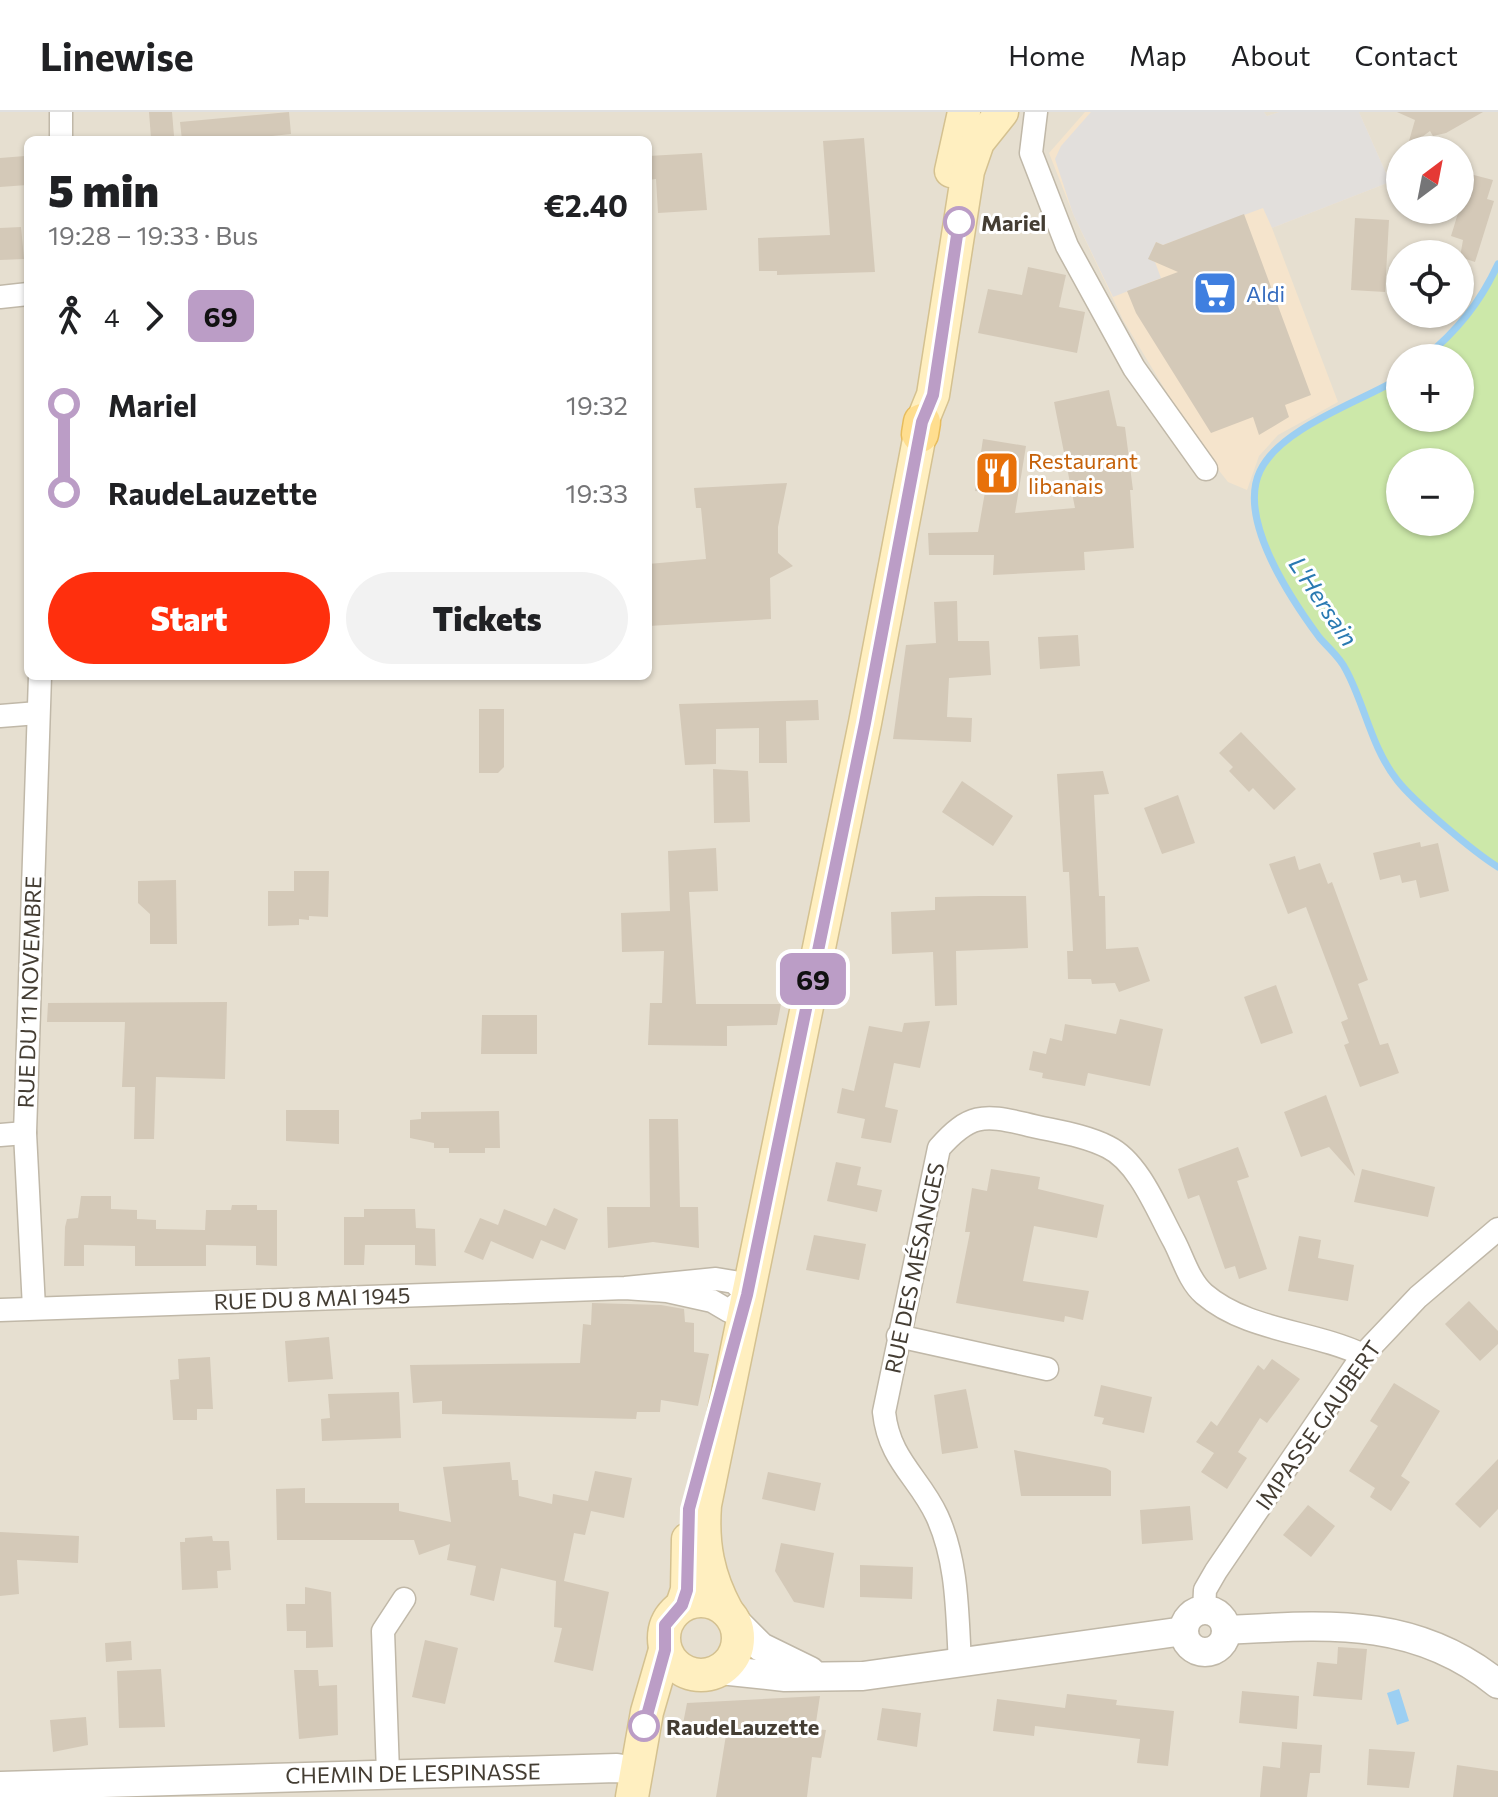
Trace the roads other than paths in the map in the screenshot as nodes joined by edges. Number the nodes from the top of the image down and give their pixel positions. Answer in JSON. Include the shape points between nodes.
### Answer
{"nodes":[{"id":1,"x":61,"y":112,"type":"edge"},
{"id":2,"x":964,"y":112,"type":"edge"},
{"id":3,"x":1002,"y":112,"type":"edge"},
{"id":4,"x":1036,"y":112,"type":"edge"},
{"id":5,"x":61,"y":136,"type":"edge"},
{"id":6,"x":24,"y":294,"type":"edge"},
{"id":7,"x":0,"y":297,"type":"edge"},
{"id":8,"x":921,"y":428,"type":"junction"},
{"id":9,"x":1206,"y":469,"type":"dead end"},
{"id":10,"x":40,"y":680,"type":"edge"},
{"id":11,"x":38,"y":713,"type":"junction"},
{"id":12,"x":0,"y":716,"type":"edge"},
{"id":13,"x":25,"y":1133,"type":"junction"},
{"id":14,"x":0,"y":1135,"type":"edge"},
{"id":15,"x":1498,"y":1229,"type":"edge"},
{"id":16,"x":747,"y":1295,"type":"junction"},
{"id":17,"x":34,"y":1308,"type":"junction"},
{"id":18,"x":0,"y":1310,"type":"edge"},
{"id":19,"x":898,"y":1336,"type":"junction"},
{"id":20,"x":1363,"y":1355,"type":"junction"},
{"id":21,"x":1047,"y":1369,"type":"dead end"},
{"id":22,"x":404,"y":1599,"type":"dead end"},
{"id":23,"x":682,"y":1605,"type":"junction"},
{"id":24,"x":1204,"y":1610,"type":"junction"},
{"id":25,"x":729,"y":1614,"type":"junction"},
{"id":26,"x":1226,"y":1630,"type":"junction"},
{"id":27,"x":1184,"y":1631,"type":"junction"},
{"id":28,"x":665,"y":1650,"type":"junction"},
{"id":29,"x":960,"y":1663,"type":"junction"},
{"id":30,"x":706,"y":1673,"type":"junction"},
{"id":31,"x":863,"y":1676,"type":"junction"},
{"id":32,"x":1498,"y":1684,"type":"edge"},
{"id":33,"x":388,"y":1773,"type":"junction"},
{"id":34,"x":0,"y":1786,"type":"edge"},
{"id":35,"x":638,"y":1788,"type":"edge"}],
"edges":[{"from":1,"to":5,"type":"street"},
{"from":2,"to":8,"type":"main road","via":[[946,195],[917,394]]},
{"from":3,"to":8,"type":"main road","via":[[978,142],[968,171],[933,395]]},
{"from":4,"to":9,"type":"street","via":[[1031,153],[1067,246],[1134,368]]},
{"from":6,"to":7,"type":"street"},
{"from":8,"to":16,"type":"main road"},
{"from":10,"to":11,"type":"street","name":"RUE DU 11 NOVEMBRE"},
{"from":11,"to":12,"type":"street"},
{"from":11,"to":13,"type":"street","name":"RUE DU 11 NOVEMBRE"},
{"from":13,"to":14,"type":"street"},
{"from":13,"to":17,"type":"street","name":"RUE DU 11 NOVEMBRE"},
{"from":15,"to":20,"type":"street","name":"IMPASSE GAUBERT","via":[[1418,1297]]},
{"from":16,"to":17,"type":"street","name":"RUE DU 8 MAI 1945","via":[[734,1282],[716,1279],[625,1288]]},
{"from":16,"to":23,"type":"main road","via":[[689,1509]]},
{"from":16,"to":25,"type":"main road","via":[[703,1531],[708,1572]]},
{"from":17,"to":18,"type":"street","name":"RUE DU 8 MAI 1945"},
{"from":19,"to":20,"type":"street","name":"RUE DES MÉSANGES","via":[[939,1148],[964,1125],[992,1117],[1110,1148],[1143,1187],[1202,1292],[1234,1314]]},
{"from":19,"to":21,"type":"street"},
{"from":19,"to":29,"type":"street","name":"RUE DES MÉSANGES","via":[[884,1412],[886,1431],[948,1543]]},
{"from":20,"to":24,"type":"street","name":"IMPASSE GAUBERT","via":[[1216,1571],[1205,1590]]},
{"from":22,"to":33,"type":"street","via":[[383,1631]]},
{"from":23,"to":25,"type":"main road","via":[[701,1600]]},
{"from":23,"to":28,"type":"main road","via":[[665,1625]]},
{"from":24,"to":26,"type":"street","via":[[1219,1615]]},
{"from":24,"to":27,"type":"street","via":[[1189,1616]]},
{"from":25,"to":30,"type":"main road","via":[[738,1646],[734,1655]]},
{"from":25,"to":31,"type":"street","via":[[761,1647],[789,1663],[816,1673]]},
{"from":26,"to":27,"type":"street","via":[[1220,1645],[1206,1652],[1190,1646]]},
{"from":26,"to":32,"type":"street","via":[[1327,1625],[1386,1630],[1445,1652]]},
{"from":27,"to":29,"type":"street"},
{"from":28,"to":30,"type":"main road","via":[[676,1666]]},
{"from":28,"to":35,"type":"main road"},
{"from":29,"to":31,"type":"street"},
{"from":30,"to":31,"type":"street"},
{"from":30,"to":35,"type":"main road","via":[[678,1690]]},
{"from":33,"to":34,"type":"street","name":"CHEMIN DE LESPINASSE"},
{"from":33,"to":35,"type":"street","name":"CHEMIN DE LESPINASSE","via":[[617,1768]]}]}
